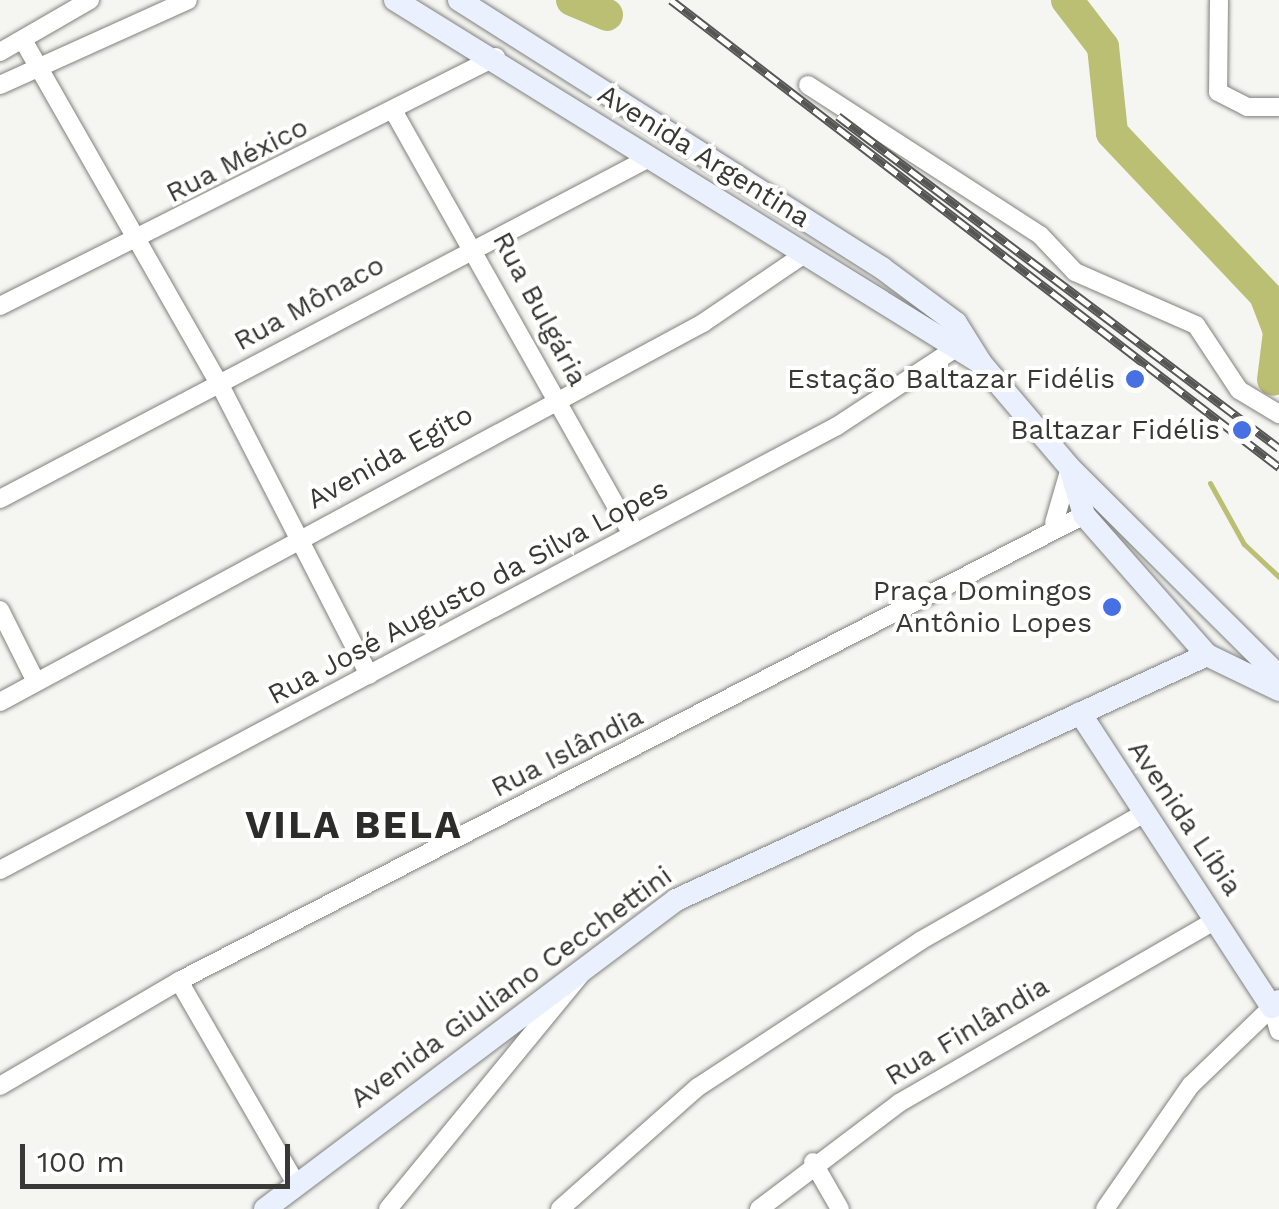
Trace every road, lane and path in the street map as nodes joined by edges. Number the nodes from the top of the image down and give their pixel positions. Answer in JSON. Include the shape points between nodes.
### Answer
{"nodes":[{"id":1,"x":90,"y":0,"type":"edge"},
{"id":2,"x":188,"y":0,"type":"edge"},
{"id":3,"x":395,"y":0,"type":"edge"},
{"id":4,"x":459,"y":0,"type":"edge"},
{"id":5,"x":1219,"y":1,"type":"edge"},
{"id":6,"x":23,"y":40,"type":"junction"},
{"id":7,"x":0,"y":52,"type":"edge"},
{"id":8,"x":496,"y":57,"type":"junction"},
{"id":9,"x":38,"y":64,"type":"junction"},
{"id":10,"x":0,"y":84,"type":"edge"},
{"id":11,"x":808,"y":84,"type":"dead end"},
{"id":12,"x":1279,"y":107,"type":"edge"},
{"id":13,"x":394,"y":112,"type":"junction"},
{"id":14,"x":647,"y":159,"type":"junction"},
{"id":15,"x":138,"y":241,"type":"junction"},
{"id":16,"x":473,"y":243,"type":"junction"},
{"id":17,"x":803,"y":255,"type":"junction"},
{"id":18,"x":872,"y":262,"type":"junction"},
{"id":19,"x":843,"y":278,"type":"junction"},
{"id":20,"x":866,"y":292,"type":"junction"},
{"id":21,"x":0,"y":306,"type":"edge"},
{"id":22,"x":954,"y":349,"type":"junction"},
{"id":23,"x":981,"y":363,"type":"junction"},
{"id":24,"x":220,"y":384,"type":"junction"},
{"id":25,"x":556,"y":397,"type":"junction"},
{"id":26,"x":1279,"y":414,"type":"edge"},
{"id":27,"x":1070,"y":468,"type":"junction"},
{"id":28,"x":0,"y":499,"type":"edge"},
{"id":29,"x":1084,"y":515,"type":"junction"},
{"id":30,"x":1054,"y":523,"type":"junction"},
{"id":31,"x":632,"y":535,"type":"junction"},
{"id":32,"x":298,"y":538,"type":"junction"},
{"id":33,"x":0,"y":610,"type":"edge"},
{"id":34,"x":1208,"y":654,"type":"junction"},
{"id":35,"x":369,"y":676,"type":"junction"},
{"id":36,"x":1278,"y":680,"type":"edge"},
{"id":37,"x":36,"y":682,"type":"junction"},
{"id":38,"x":0,"y":702,"type":"edge"},
{"id":39,"x":1080,"y":714,"type":"junction"},
{"id":40,"x":1143,"y":814,"type":"junction"},
{"id":41,"x":0,"y":870,"type":"edge"},
{"id":42,"x":1216,"y":920,"type":"junction"},
{"id":43,"x":588,"y":962,"type":"junction"},
{"id":44,"x":179,"y":981,"type":"junction"},
{"id":45,"x":1276,"y":1004,"type":"edge"},
{"id":46,"x":1279,"y":1031,"type":"edge"},
{"id":47,"x":0,"y":1086,"type":"edge"},
{"id":48,"x":812,"y":1162,"type":"junction"},
{"id":49,"x":296,"y":1184,"type":"junction"},
{"id":50,"x":265,"y":1209,"type":"edge"},
{"id":51,"x":388,"y":1209,"type":"edge"},
{"id":52,"x":560,"y":1209,"type":"edge"},
{"id":53,"x":759,"y":1209,"type":"edge"},
{"id":54,"x":840,"y":1209,"type":"edge"},
{"id":55,"x":1105,"y":1209,"type":"edge"}],
"edges":[{"from":1,"to":6,"type":"street"},
{"from":2,"to":9,"type":"street"},
{"from":3,"to":8,"type":"street","name":"Avenida Argentina"},
{"from":4,"to":18,"type":"street","name":"Avenida Argentina"},
{"from":5,"to":12,"type":"street","via":[[1218,92],[1247,107]]},
{"from":6,"to":7,"type":"street"},
{"from":6,"to":9,"type":"street"},
{"from":8,"to":13,"type":"street","name":"Rua México"},
{"from":8,"to":14,"type":"street","name":"Avenida Argentina"},
{"from":9,"to":10,"type":"street"},
{"from":9,"to":15,"type":"street"},
{"from":11,"to":26,"type":"street","via":[[1040,235],[1076,272],[1196,325],[1239,390]]},
{"from":13,"to":15,"type":"street","name":"Rua México"},
{"from":13,"to":16,"type":"street","name":"Rua Bulgária"},
{"from":14,"to":16,"type":"street","name":"Rua Mônaco"},
{"from":14,"to":17,"type":"street","name":"Avenida Argentina"},
{"from":15,"to":21,"type":"street","name":"Rua México"},
{"from":15,"to":24,"type":"street"},
{"from":16,"to":24,"type":"street","name":"Rua Mônaco"},
{"from":16,"to":25,"type":"street","name":"Rua Bulgária"},
{"from":17,"to":19,"type":"street","name":"Avenida Argentina"},
{"from":17,"to":25,"type":"street","name":"Avenida Egito","via":[[704,323]]},
{"from":18,"to":19,"type":"street"},
{"from":18,"to":20,"type":"street"},
{"from":18,"to":23,"type":"street","name":"Avenida Argentina","via":[[956,323]]},
{"from":19,"to":20,"type":"street","name":"Avenida Argentina"},
{"from":20,"to":22,"type":"street","name":"Avenida Argentina"},
{"from":22,"to":23,"type":"street","name":"Avenida Argentina"},
{"from":22,"to":31,"type":"street","name":"Rua José Augusto da Silva Lopes","via":[[837,426]]},
{"from":23,"to":27,"type":"street","name":"Avenida Argentina"},
{"from":24,"to":28,"type":"street","name":"Rua Mônaco"},
{"from":24,"to":32,"type":"street"},
{"from":25,"to":31,"type":"street","name":"Rua Bulgária"},
{"from":25,"to":32,"type":"street","name":"Avenida Egito"},
{"from":27,"to":29,"type":"street"},
{"from":27,"to":30,"type":"street"},
{"from":27,"to":36,"type":"street"},
{"from":29,"to":30,"type":"street","name":"Rua Islândia"},
{"from":29,"to":34,"type":"street"},
{"from":30,"to":44,"type":"street","name":"Rua Islândia"},
{"from":31,"to":35,"type":"street","name":"Rua José Augusto da Silva Lopes"},
{"from":32,"to":35,"type":"street"},
{"from":32,"to":37,"type":"street","name":"Avenida Egito"},
{"from":33,"to":37,"type":"street"},
{"from":34,"to":36,"type":"street"},
{"from":34,"to":39,"type":"street","name":"Avenida Giuliano Cecchettini"},
{"from":35,"to":41,"type":"street","name":"Rua José Augusto da Silva Lopes"},
{"from":37,"to":38,"type":"street","name":"Avenida Egito"},
{"from":39,"to":40,"type":"street","name":"Avenida Líbia"},
{"from":39,"to":43,"type":"street","name":"Avenida Giuliano Cecchettini","via":[[742,865]]},
{"from":40,"to":42,"type":"street","name":"Avenida Líbia"},
{"from":40,"to":52,"type":"street","via":[[920,941],[698,1087]]},
{"from":42,"to":45,"type":"street","name":"Avenida Líbia"},
{"from":42,"to":48,"type":"street","name":"Rua Finlândia"},
{"from":43,"to":49,"type":"street","name":"Avenida Giuliano Cecchettini"},
{"from":43,"to":51,"type":"street","via":[[494,1090]]},
{"from":44,"to":47,"type":"street","name":"Rua Islândia"},
{"from":44,"to":49,"type":"street"},
{"from":45,"to":46,"type":"street"},
{"from":45,"to":55,"type":"street","via":[[1191,1084]]},
{"from":48,"to":53,"type":"street","name":"Rua Finlândia"},
{"from":48,"to":54,"type":"street"},
{"from":49,"to":50,"type":"street","name":"Avenida Giuliano Cecchettini"}]}
